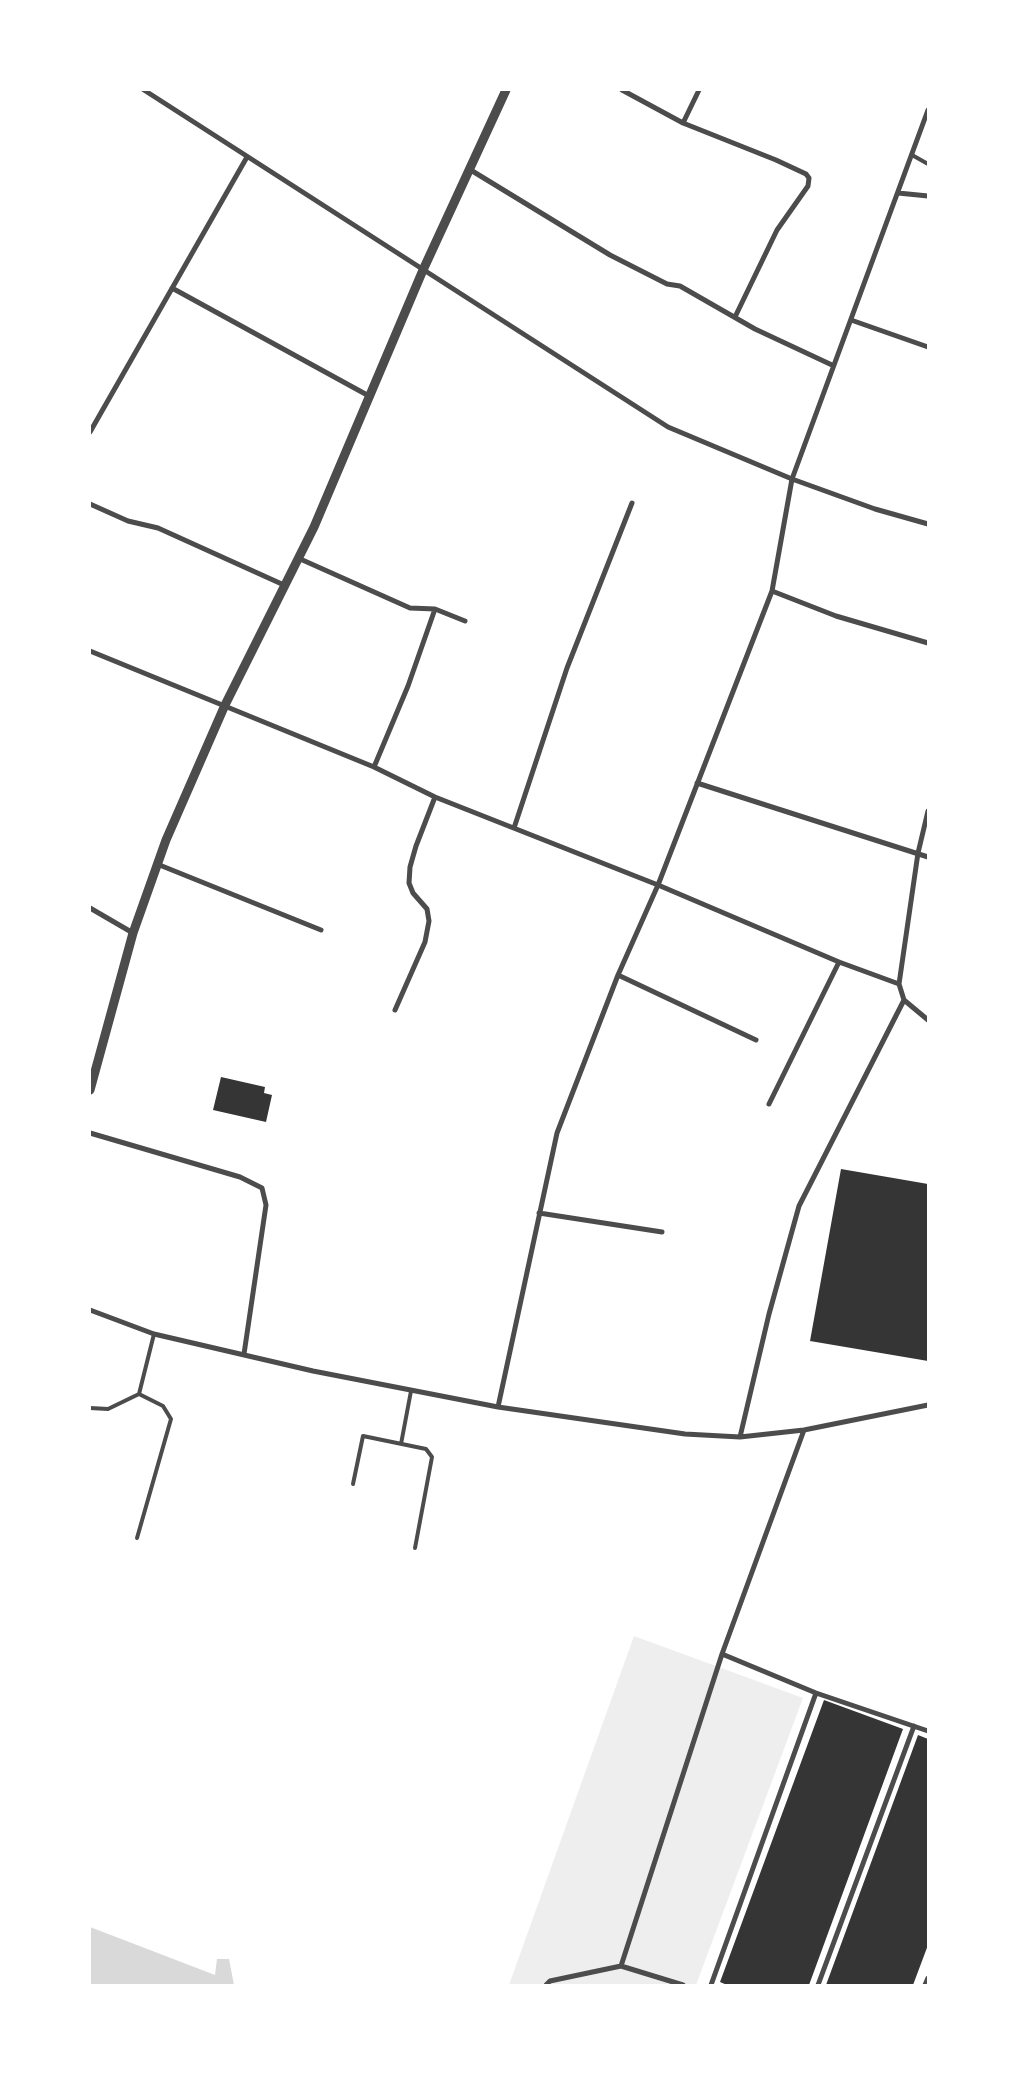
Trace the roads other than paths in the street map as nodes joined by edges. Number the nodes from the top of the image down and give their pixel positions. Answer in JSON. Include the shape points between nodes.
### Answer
{"nodes":[{"id":1,"x":144,"y":90,"type":"edge"},
{"id":2,"x":506,"y":90,"type":"edge"},
{"id":3,"x":622,"y":90,"type":"edge"},
{"id":4,"x":699,"y":90,"type":"edge"},
{"id":5,"x":928,"y":110,"type":"edge"},
{"id":6,"x":683,"y":124,"type":"junction"},
{"id":7,"x":912,"y":155,"type":"junction"},
{"id":8,"x":248,"y":157,"type":"junction"},
{"id":9,"x":928,"y":164,"type":"edge"},
{"id":10,"x":468,"y":169,"type":"junction"},
{"id":11,"x":898,"y":193,"type":"junction"},
{"id":12,"x":928,"y":196,"type":"edge"},
{"id":13,"x":422,"y":270,"type":"junction"},
{"id":14,"x":172,"y":288,"type":"junction"},
{"id":15,"x":735,"y":317,"type":"junction"},
{"id":16,"x":851,"y":320,"type":"junction"},
{"id":17,"x":928,"y":347,"type":"edge"},
{"id":18,"x":832,"y":364,"type":"junction"},
{"id":19,"x":369,"y":396,"type":"junction"},
{"id":20,"x":90,"y":432,"type":"edge"},
{"id":21,"x":792,"y":479,"type":"junction"},
{"id":22,"x":632,"y":503,"type":"dead end"},
{"id":23,"x":90,"y":504,"type":"edge"},
{"id":24,"x":928,"y":524,"type":"edge"},
{"id":25,"x":298,"y":558,"type":"junction"},
{"id":26,"x":284,"y":586,"type":"junction"},
{"id":27,"x":772,"y":591,"type":"junction"},
{"id":28,"x":435,"y":609,"type":"junction"},
{"id":29,"x":465,"y":621,"type":"dead end"},
{"id":30,"x":928,"y":643,"type":"edge"},
{"id":31,"x":90,"y":651,"type":"edge"},
{"id":32,"x":225,"y":705,"type":"junction"},
{"id":33,"x":374,"y":767,"type":"junction"},
{"id":34,"x":697,"y":783,"type":"junction"},
{"id":35,"x":435,"y":797,"type":"junction"},
{"id":36,"x":928,"y":811,"type":"edge"},
{"id":37,"x":514,"y":828,"type":"junction"},
{"id":38,"x":918,"y":853,"type":"junction"},
{"id":39,"x":928,"y":857,"type":"edge"},
{"id":40,"x":157,"y":864,"type":"junction"},
{"id":41,"x":658,"y":885,"type":"junction"},
{"id":42,"x":90,"y":908,"type":"edge"},
{"id":43,"x":321,"y":930,"type":"dead end"},
{"id":44,"x":133,"y":933,"type":"junction"},
{"id":45,"x":839,"y":962,"type":"junction"},
{"id":46,"x":618,"y":975,"type":"junction"},
{"id":47,"x":899,"y":984,"type":"junction"},
{"id":48,"x":904,"y":1000,"type":"junction"},
{"id":49,"x":395,"y":1010,"type":"dead end"},
{"id":50,"x":928,"y":1020,"type":"edge"},
{"id":51,"x":756,"y":1040,"type":"dead end"},
{"id":52,"x":90,"y":1090,"type":"edge"},
{"id":53,"x":769,"y":1104,"type":"dead end"},
{"id":54,"x":90,"y":1132,"type":"edge"},
{"id":55,"x":540,"y":1213,"type":"junction"},
{"id":56,"x":662,"y":1232,"type":"dead end"},
{"id":57,"x":90,"y":1310,"type":"edge"},
{"id":58,"x":154,"y":1334,"type":"junction"},
{"id":59,"x":244,"y":1354,"type":"junction"},
{"id":60,"x":411,"y":1391,"type":"junction"},
{"id":61,"x":139,"y":1394,"type":"junction"},
{"id":62,"x":928,"y":1405,"type":"edge"},
{"id":63,"x":498,"y":1407,"type":"junction"},
{"id":64,"x":90,"y":1408,"type":"edge"},
{"id":65,"x":804,"y":1430,"type":"junction"},
{"id":66,"x":740,"y":1437,"type":"junction"},
{"id":67,"x":401,"y":1444,"type":"junction"},
{"id":68,"x":353,"y":1484,"type":"dead end"},
{"id":69,"x":137,"y":1538,"type":"dead end"},
{"id":70,"x":415,"y":1548,"type":"dead end"},
{"id":71,"x":722,"y":1654,"type":"junction"},
{"id":72,"x":816,"y":1693,"type":"junction"},
{"id":73,"x":914,"y":1726,"type":"junction"},
{"id":74,"x":928,"y":1731,"type":"edge"},
{"id":75,"x":621,"y":1966,"type":"junction"},
{"id":76,"x":928,"y":1978,"type":"edge"},
{"id":77,"x":546,"y":1985,"type":"edge"},
{"id":78,"x":683,"y":1985,"type":"edge"},
{"id":79,"x":711,"y":1985,"type":"edge"},
{"id":80,"x":818,"y":1985,"type":"edge"},
{"id":81,"x":925,"y":1985,"type":"edge"}],
"edges":[{"from":1,"to":8,"type":"street"},
{"from":2,"to":10,"type":"street"},
{"from":3,"to":6,"type":"street"},
{"from":4,"to":6,"type":"street"},
{"from":5,"to":7,"type":"street"},
{"from":6,"to":15,"type":"street","via":[[776,160],[809,178],[808,186],[777,230]]},
{"from":7,"to":9,"type":"lane"},
{"from":7,"to":11,"type":"street"},
{"from":8,"to":13,"type":"street"},
{"from":8,"to":14,"type":"street"},
{"from":10,"to":13,"type":"street"},
{"from":10,"to":15,"type":"street","via":[[610,255],[667,284],[680,286]]},
{"from":11,"to":12,"type":"street"},
{"from":11,"to":16,"type":"street"},
{"from":13,"to":19,"type":"street"},
{"from":13,"to":21,"type":"street","via":[[668,427]]},
{"from":14,"to":19,"type":"street"},
{"from":14,"to":20,"type":"street"},
{"from":15,"to":18,"type":"street"},
{"from":16,"to":17,"type":"street"},
{"from":16,"to":18,"type":"street"},
{"from":18,"to":21,"type":"street"},
{"from":19,"to":25,"type":"street"},
{"from":21,"to":24,"type":"street"},
{"from":21,"to":27,"type":"street"},
{"from":22,"to":37,"type":"street","via":[[567,668]]},
{"from":23,"to":26,"type":"street","via":[[128,521],[158,528]]},
{"from":25,"to":26,"type":"street"},
{"from":25,"to":28,"type":"street","via":[[410,608]]},
{"from":26,"to":32,"type":"street"},
{"from":27,"to":30,"type":"street","via":[[836,616]]},
{"from":27,"to":34,"type":"street"},
{"from":28,"to":29,"type":"street"},
{"from":28,"to":33,"type":"street","via":[[408,686]]},
{"from":31,"to":32,"type":"street"},
{"from":32,"to":33,"type":"street"},
{"from":32,"to":40,"type":"street"},
{"from":33,"to":35,"type":"street"},
{"from":34,"to":38,"type":"street"},
{"from":34,"to":41,"type":"street"},
{"from":35,"to":37,"type":"street"},
{"from":35,"to":49,"type":"street","via":[[416,846],[409,883],[427,909],[429,921],[425,942]]},
{"from":36,"to":38,"type":"street"},
{"from":37,"to":41,"type":"street"},
{"from":38,"to":39,"type":"street"},
{"from":38,"to":47,"type":"street"},
{"from":40,"to":43,"type":"street"},
{"from":40,"to":44,"type":"street"},
{"from":41,"to":45,"type":"street"},
{"from":41,"to":46,"type":"street"},
{"from":42,"to":44,"type":"street"},
{"from":44,"to":52,"type":"street"},
{"from":45,"to":47,"type":"street"},
{"from":45,"to":53,"type":"street"},
{"from":46,"to":51,"type":"street"},
{"from":46,"to":55,"type":"street","via":[[557,1133]]},
{"from":47,"to":48,"type":"street"},
{"from":48,"to":50,"type":"street"},
{"from":48,"to":66,"type":"street","via":[[799,1206]]},
{"from":54,"to":59,"type":"street","via":[[240,1177],[262,1188],[266,1205]]},
{"from":55,"to":56,"type":"street"},
{"from":55,"to":63,"type":"street"},
{"from":57,"to":58,"type":"street"},
{"from":58,"to":59,"type":"street"},
{"from":58,"to":61,"type":"lane"},
{"from":59,"to":60,"type":"street"},
{"from":60,"to":63,"type":"street"},
{"from":60,"to":67,"type":"lane"},
{"from":61,"to":64,"type":"lane","via":[[108,1409]]},
{"from":61,"to":69,"type":"lane","via":[[163,1406],[171,1419]]},
{"from":62,"to":65,"type":"street"},
{"from":63,"to":66,"type":"street","via":[[685,1434]]},
{"from":65,"to":66,"type":"street"},
{"from":65,"to":71,"type":"street"},
{"from":67,"to":68,"type":"lane","via":[[363,1436]]},
{"from":67,"to":70,"type":"lane","via":[[426,1449],[432,1457]]},
{"from":71,"to":72,"type":"street"},
{"from":71,"to":75,"type":"street"},
{"from":72,"to":73,"type":"street"},
{"from":72,"to":79,"type":"street"},
{"from":73,"to":74,"type":"street"},
{"from":73,"to":80,"type":"street"},
{"from":75,"to":77,"type":"street","via":[[550,1981]]},
{"from":75,"to":78,"type":"street"},
{"from":76,"to":81,"type":"street"}]}
